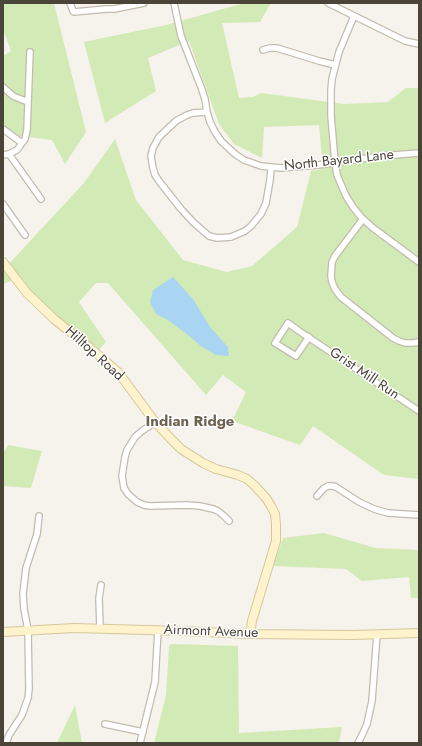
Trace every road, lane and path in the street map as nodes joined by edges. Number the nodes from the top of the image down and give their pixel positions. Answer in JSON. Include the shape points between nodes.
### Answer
{"nodes":[{"id":1,"x":70,"y":3,"type":"edge"},
{"id":2,"x":144,"y":3,"type":"edge"},
{"id":3,"x":174,"y":3,"type":"edge"},
{"id":4,"x":328,"y":3,"type":"edge"},
{"id":5,"x":354,"y":16,"type":"junction"},
{"id":6,"x":419,"y":44,"type":"edge"},
{"id":7,"x":263,"y":50,"type":"dead end"},
{"id":8,"x":30,"y":52,"type":"dead end"},
{"id":9,"x":335,"y":65,"type":"junction"},
{"id":10,"x":3,"y":87,"type":"edge"},
{"id":11,"x":28,"y":102,"type":"junction"},
{"id":12,"x":207,"y":112,"type":"junction"},
{"id":13,"x":3,"y":130,"type":"edge"},
{"id":14,"x":22,"y":143,"type":"junction"},
{"id":15,"x":419,"y":153,"type":"edge"},
{"id":16,"x":10,"y":154,"type":"junction"},
{"id":17,"x":3,"y":155,"type":"edge"},
{"id":18,"x":335,"y":162,"type":"junction"},
{"id":19,"x":271,"y":168,"type":"junction"},
{"id":20,"x":41,"y":199,"type":"dead end"},
{"id":21,"x":3,"y":204,"type":"edge"},
{"id":22,"x":363,"y":219,"type":"junction"},
{"id":23,"x":25,"y":235,"type":"dead end"},
{"id":24,"x":3,"y":262,"type":"edge"},
{"id":25,"x":419,"y":262,"type":"edge"},
{"id":26,"x":309,"y":337,"type":"junction"},
{"id":27,"x":419,"y":342,"type":"edge"},
{"id":28,"x":419,"y":411,"type":"edge"},
{"id":29,"x":155,"y":422,"type":"junction"},
{"id":30,"x":317,"y":496,"type":"dead end"},
{"id":31,"x":419,"y":515,"type":"edge"},
{"id":32,"x":39,"y":516,"type":"dead end"},
{"id":33,"x":229,"y":520,"type":"dead end"},
{"id":34,"x":101,"y":585,"type":"dead end"},
{"id":35,"x":100,"y":629,"type":"junction"},
{"id":36,"x":28,"y":630,"type":"junction"},
{"id":37,"x":158,"y":630,"type":"junction"},
{"id":38,"x":3,"y":632,"type":"edge"},
{"id":39,"x":419,"y":633,"type":"edge"},
{"id":40,"x":250,"y":634,"type":"junction"},
{"id":41,"x":377,"y":634,"type":"junction"},
{"id":42,"x":105,"y":724,"type":"dead end"},
{"id":43,"x":142,"y":732,"type":"junction"},
{"id":44,"x":6,"y":743,"type":"edge"},
{"id":45,"x":140,"y":743,"type":"edge"},
{"id":46,"x":358,"y":743,"type":"edge"}],
"edges":[{"from":1,"to":2,"type":"street","via":[[74,12],[114,9]]},
{"from":3,"to":12,"type":"street","name":"North Bayard Lane","via":[[181,36],[201,87]]},
{"from":4,"to":5,"type":"street"},
{"from":5,"to":6,"type":"street","via":[[405,41]]},
{"from":5,"to":9,"type":"street"},
{"from":7,"to":9,"type":"street","via":[[277,48]]},
{"from":8,"to":11,"type":"street"},
{"from":9,"to":18,"type":"street","via":[[331,90]]},
{"from":10,"to":11,"type":"street","via":[[13,96]]},
{"from":11,"to":14,"type":"street","via":[[27,130]]},
{"from":12,"to":19,"type":"street","name":"North Bayard Lane","via":[[215,132],[227,148],[248,162]]},
{"from":12,"to":19,"type":"street","via":[[193,113],[176,121],[159,137],[151,156],[155,174],[194,223],[209,236],[217,238],[231,237],[245,231],[261,214],[266,202]]},
{"from":13,"to":14,"type":"street"},
{"from":14,"to":16,"type":"street"},
{"from":15,"to":18,"type":"street","name":"North Bayard Lane"},
{"from":16,"to":17,"type":"street"},
{"from":16,"to":20,"type":"street"},
{"from":18,"to":19,"type":"street","name":"North Bayard Lane"},
{"from":18,"to":22,"type":"street","via":[[346,196]]},
{"from":21,"to":23,"type":"street"},
{"from":22,"to":25,"type":"street"},
{"from":22,"to":27,"type":"street","via":[[332,262],[331,276],[335,289],[341,297],[393,338],[406,343]]},
{"from":24,"to":29,"type":"street","name":"Hilltop Road","via":[[27,293],[54,319],[118,372]]},
{"from":26,"to":26,"type":"street","name":"Grist Mill Run","via":[[296,356],[275,343],[288,323]]},
{"from":26,"to":28,"type":"street","name":"Grist Mill Run"},
{"from":29,"to":33,"type":"street","via":[[138,434],[128,450],[122,476],[128,494],[144,505],[200,506],[218,511]]},
{"from":29,"to":40,"type":"street","name":"Hilltop Road","via":[[181,449],[203,463],[246,479],[261,491],[271,506],[276,524],[276,541]]},
{"from":30,"to":31,"type":"street","via":[[324,488],[332,486],[374,509],[388,513]]},
{"from":32,"to":36,"type":"street","via":[[37,534],[24,580],[24,609]]},
{"from":34,"to":35,"type":"street"},
{"from":35,"to":36,"type":"street","name":"Airmont Avenue"},
{"from":35,"to":37,"type":"street","name":"Airmont Avenue"},
{"from":36,"to":38,"type":"street","name":"Airmont Avenue"},
{"from":36,"to":44,"type":"street","via":[[28,698],[22,715]]},
{"from":37,"to":40,"type":"street","name":"Airmont Avenue"},
{"from":37,"to":43,"type":"street","via":[[155,682]]},
{"from":39,"to":41,"type":"street","name":"Airmont Avenue"},
{"from":40,"to":41,"type":"street","name":"Airmont Avenue"},
{"from":41,"to":46,"type":"street","via":[[372,701],[367,724]]},
{"from":42,"to":43,"type":"street"},
{"from":43,"to":45,"type":"street"}]}
